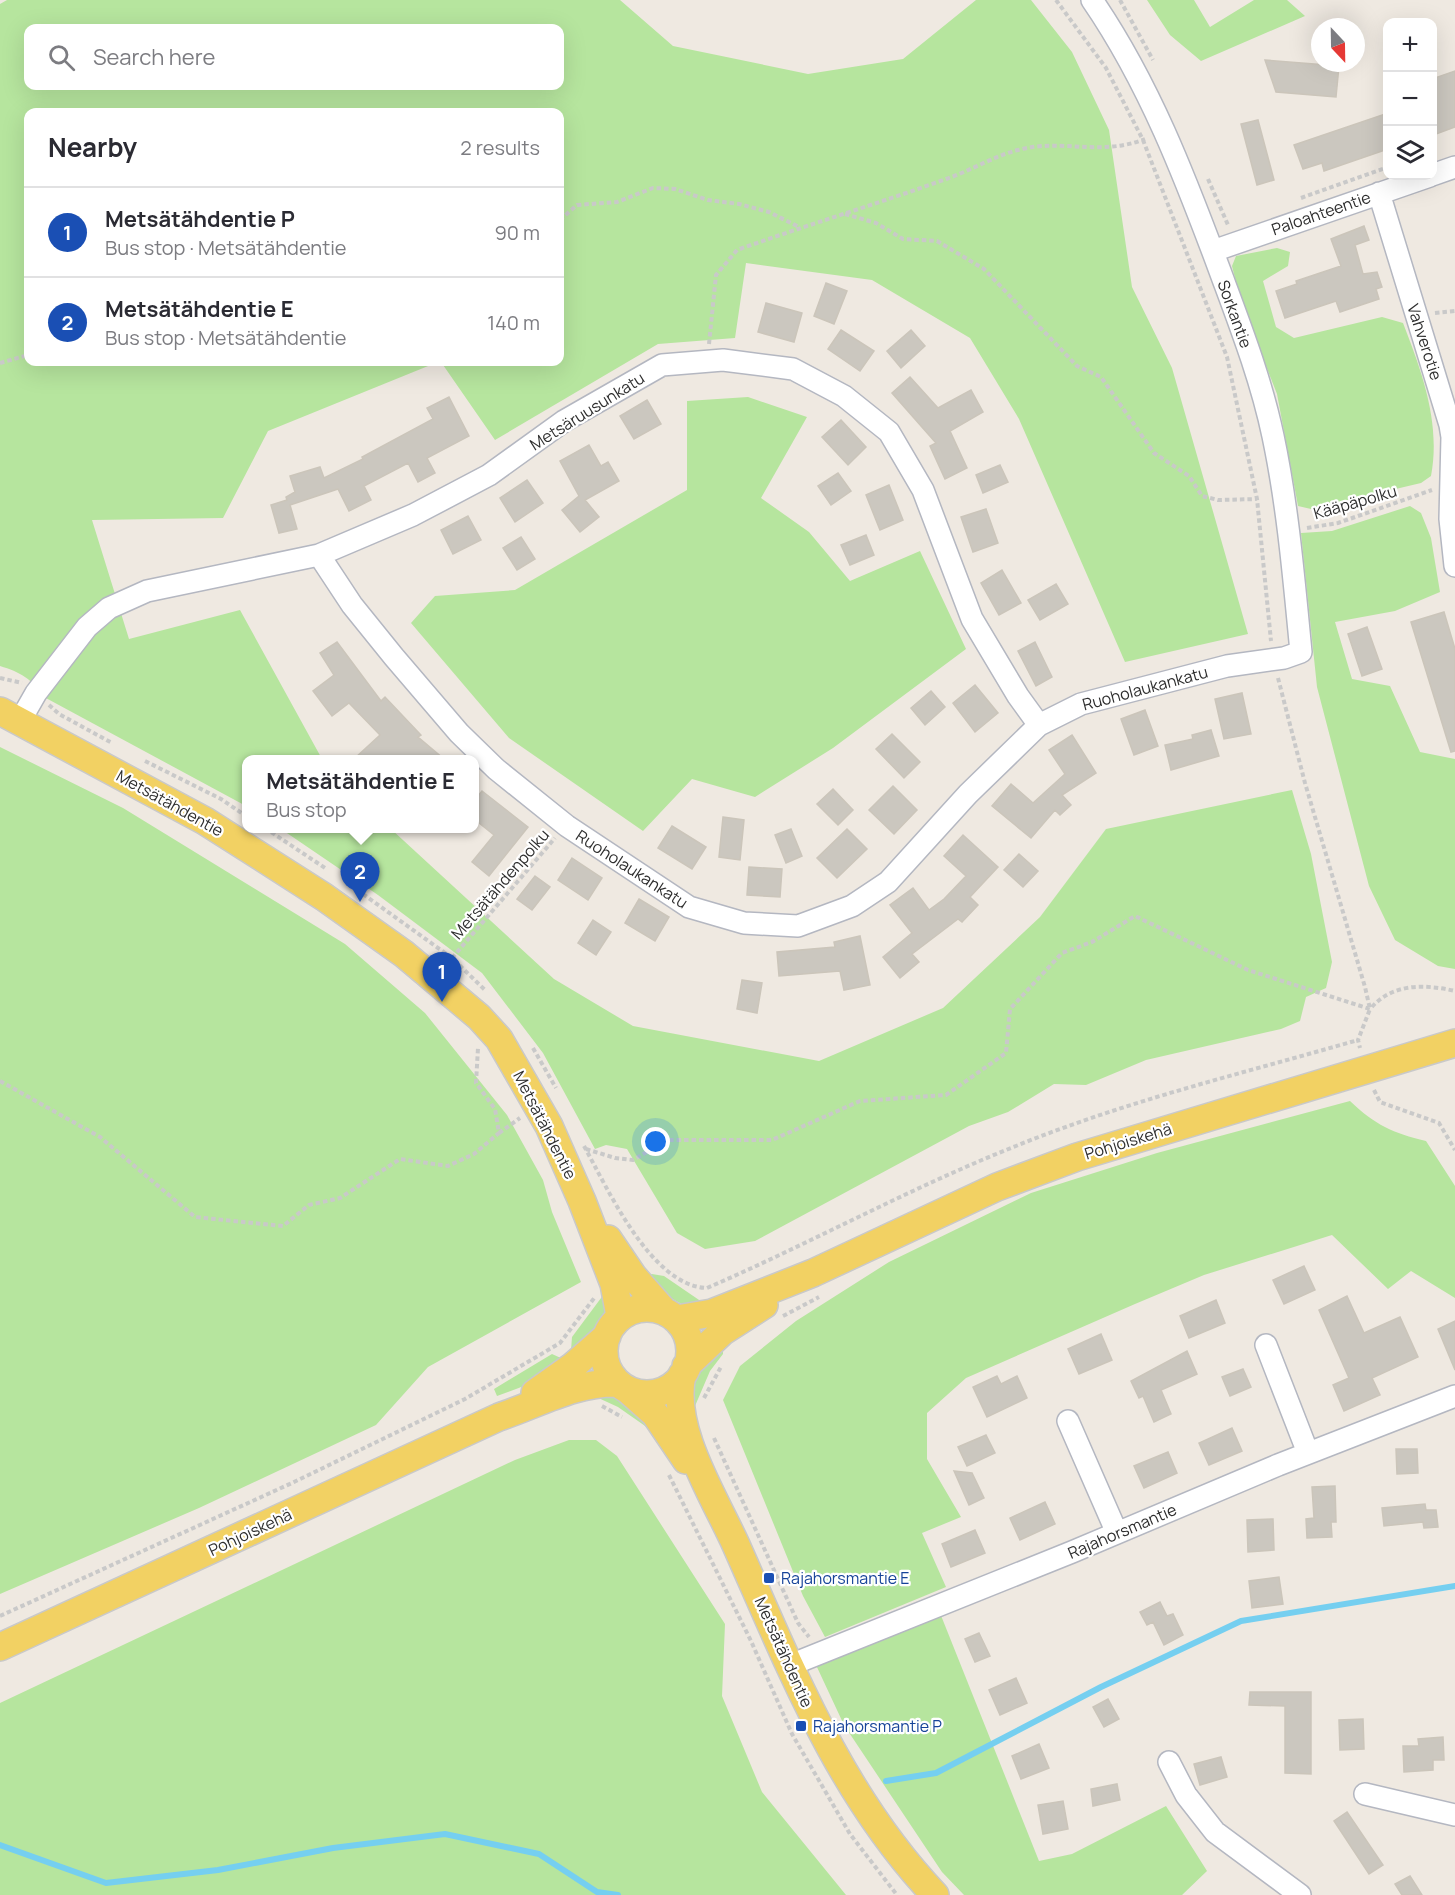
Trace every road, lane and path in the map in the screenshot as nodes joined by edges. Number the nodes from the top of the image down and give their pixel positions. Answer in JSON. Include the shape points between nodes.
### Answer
{"nodes":[{"id":1,"x":1056,"y":0,"type":"edge"},
{"id":2,"x":1092,"y":0,"type":"edge"},
{"id":3,"x":1164,"y":130,"type":"junction"},
{"id":4,"x":1143,"y":140,"type":"junction"},
{"id":5,"x":1455,"y":167,"type":"edge"},
{"id":6,"x":1437,"y":173,"type":"edge"},
{"id":7,"x":1417,"y":180,"type":"edge"},
{"id":8,"x":1379,"y":194,"type":"junction"},
{"id":9,"x":843,"y":214,"type":"junction"},
{"id":10,"x":564,"y":216,"type":"edge"},
{"id":11,"x":800,"y":228,"type":"junction"},
{"id":12,"x":1213,"y":251,"type":"junction"},
{"id":13,"x":24,"y":356,"type":"edge"},
{"id":14,"x":707,"y":361,"type":"junction"},
{"id":15,"x":0,"y":363,"type":"edge"},
{"id":16,"x":1452,"y":485,"type":"junction"},
{"id":17,"x":1257,"y":499,"type":"junction"},
{"id":18,"x":1289,"y":531,"type":"junction"},
{"id":19,"x":1262,"y":536,"type":"junction"},
{"id":20,"x":319,"y":555,"type":"junction"},
{"id":21,"x":1455,"y":566,"type":"edge"},
{"id":22,"x":1300,"y":652,"type":"joint"},
{"id":23,"x":1274,"y":659,"type":"junction"},
{"id":24,"x":0,"y":678,"type":"edge"},
{"id":25,"x":36,"y":693,"type":"junction"},
{"id":26,"x":10,"y":716,"type":"edge"},
{"id":27,"x":1039,"y":725,"type":"junction"},
{"id":28,"x":115,"y":745,"type":"dead end"},
{"id":29,"x":143,"y":760,"type":"dead end"},
{"id":30,"x":242,"y":813,"type":"edge"},
{"id":31,"x":567,"y":826,"type":"junction"},
{"id":32,"x":272,"y":833,"type":"edge"},
{"id":33,"x":330,"y":872,"type":"dead end"},
{"id":34,"x":357,"y":890,"type":"dead end"},
{"id":35,"x":452,"y":958,"type":"junction"},
{"id":36,"x":1455,"y":991,"type":"edge"},
{"id":37,"x":484,"y":1005,"type":"junction"},
{"id":38,"x":1370,"y":1009,"type":"junction"},
{"id":39,"x":1358,"y":1040,"type":"junction"},
{"id":40,"x":1455,"y":1043,"type":"edge"},
{"id":41,"x":530,"y":1044,"type":"dead end"},
{"id":42,"x":1366,"y":1068,"type":"junction"},
{"id":43,"x":0,"y":1081,"type":"edge"},
{"id":44,"x":556,"y":1090,"type":"dead end"},
{"id":45,"x":580,"y":1138,"type":"dead end"},
{"id":46,"x":586,"y":1149,"type":"junction"},
{"id":47,"x":1455,"y":1149,"type":"edge"},
{"id":48,"x":663,"y":1266,"type":"junction"},
{"id":49,"x":623,"y":1280,"type":"junction"},
{"id":50,"x":819,"y":1284,"type":"junction"},
{"id":51,"x":670,"y":1314,"type":"junction"},
{"id":52,"x":779,"y":1318,"type":"dead end"},
{"id":53,"x":614,"y":1326,"type":"junction"},
{"id":54,"x":1266,"y":1345,"type":"dead end"},
{"id":55,"x":728,"y":1357,"type":"dead end"},
{"id":56,"x":572,"y":1365,"type":"junction"},
{"id":57,"x":684,"y":1370,"type":"junction"},
{"id":58,"x":623,"y":1387,"type":"junction"},
{"id":59,"x":1455,"y":1396,"type":"edge"},
{"id":60,"x":704,"y":1400,"type":"dead end"},
{"id":61,"x":626,"y":1420,"type":"dead end"},
{"id":62,"x":1068,"y":1421,"type":"dead end"},
{"id":63,"x":710,"y":1432,"type":"dead end"},
{"id":64,"x":1308,"y":1453,"type":"junction"},
{"id":65,"x":665,"y":1467,"type":"dead end"},
{"id":66,"x":707,"y":1490,"type":"junction"},
{"id":67,"x":1117,"y":1533,"type":"junction"},
{"id":68,"x":0,"y":1616,"type":"edge"},
{"id":69,"x":0,"y":1647,"type":"edge"},
{"id":70,"x":820,"y":1652,"type":"junction"},
{"id":71,"x":789,"y":1666,"type":"junction"},
{"id":72,"x":1169,"y":1762,"type":"dead end"},
{"id":73,"x":1365,"y":1794,"type":"dead end"},
{"id":74,"x":1455,"y":1815,"type":"edge"},
{"id":75,"x":897,"y":1895,"type":"edge"},
{"id":76,"x":935,"y":1895,"type":"edge"},
{"id":77,"x":1300,"y":1895,"type":"edge"}],
"edges":[{"from":1,"to":4,"type":"path","via":[[1106,68]]},
{"from":2,"to":3,"type":"street","name":"Sorkantie","via":[[1140,79]]},
{"from":3,"to":4,"type":"path"},
{"from":3,"to":12,"type":"street","name":"Sorkantie"},
{"from":4,"to":9,"type":"path","via":[[1098,150],[1039,146],[1017,150]]},
{"from":4,"to":17,"type":"path","via":[[1227,357]]},
{"from":5,"to":6,"type":"street","name":"Paloahteentie"},
{"from":7,"to":8,"type":"street","name":"Paloahteentie"},
{"from":8,"to":12,"type":"street","name":"Paloahteentie"},
{"from":8,"to":16,"type":"street","name":"Vahverotie","via":[[1450,425]]},
{"from":9,"to":11,"type":"path"},
{"from":9,"to":17,"type":"path","via":[[876,223],[903,239],[937,241],[984,269],[1077,366],[1101,377],[1154,453],[1189,476],[1202,496],[1218,500]]},
{"from":10,"to":11,"type":"path","via":[[577,205],[617,202],[653,188],[675,189],[769,212]]},
{"from":11,"to":14,"type":"path","via":[[737,250],[716,274]]},
{"from":12,"to":18,"type":"street","name":"Sorkantie","via":[[1262,393]]},
{"from":13,"to":15,"type":"path"},
{"from":14,"to":20,"type":"street","name":"Metsäruusunkatu","via":[[662,365],[564,422],[489,475],[413,515]]},
{"from":14,"to":27,"type":"street","name":"Metsäruusunkatu","via":[[793,369],[844,396],[889,432],[923,490],[972,619]]},
{"from":16,"to":18,"type":"path","name":"Kääpäpolku","via":[[1338,523]]},
{"from":16,"to":21,"type":"street","name":"Vahverotie","via":[[1450,519]]},
{"from":17,"to":19,"type":"path"},
{"from":18,"to":19,"type":"path","name":"Kääpäpolku"},
{"from":18,"to":22,"type":"street","name":"Sorkantie"},
{"from":19,"to":23,"type":"path"},
{"from":20,"to":25,"type":"street","name":"Metsäruusunkatu","via":[[147,591],[109,608],[87,627]]},
{"from":20,"to":31,"type":"street","name":"Ruoholaukankatu","via":[[352,605],[459,734]]},
{"from":22,"to":23,"type":"street","name":"Ruoholaukankatu"},
{"from":23,"to":27,"type":"street","name":"Ruoholaukankatu","via":[[1227,666],[1082,704]]},
{"from":23,"to":38,"type":"path","via":[[1292,738]]},
{"from":24,"to":25,"type":"path","via":[[19,681]]},
{"from":25,"to":26,"type":"street","name":"Metsäruusunkatu"},
{"from":25,"to":28,"type":"path","via":[[59,714]]},
{"from":26,"to":37,"type":"main road","name":"Metsätähdentie","via":[[205,821]]},
{"from":27,"to":31,"type":"street","name":"Ruoholaukankatu","via":[[968,794],[888,882],[852,906],[798,926],[744,923],[689,907]]},
{"from":29,"to":30,"type":"path","via":[[222,799]]},
{"from":31,"to":35,"type":"path","name":"Metsätähdenpolku","via":[[526,868],[497,908]]},
{"from":32,"to":33,"type":"path"},
{"from":34,"to":35,"type":"path"},
{"from":35,"to":37,"type":"path"},
{"from":36,"to":38,"type":"path","via":[[1433,986],[1393,991],[1379,998]]},
{"from":37,"to":43,"type":"path","via":[[476,1083],[495,1109],[499,1133],[474,1154],[448,1166],[400,1159],[340,1198],[309,1205],[283,1226],[195,1217],[100,1137]]},
{"from":37,"to":49,"type":"main road","name":"Metsätähdentie","via":[[549,1126]]},
{"from":38,"to":39,"type":"path"},
{"from":38,"to":46,"type":"path","via":[[1248,970],[1135,916],[1092,942],[1062,954],[1010,1009],[1006,1053],[946,1095],[860,1101],[772,1140],[667,1140],[633,1160]]},
{"from":39,"to":42,"type":"path"},
{"from":39,"to":48,"type":"path","via":[[1128,1107],[1016,1145],[707,1288],[685,1283]]},
{"from":40,"to":42,"type":"main road","name":"Pohjoiskehä"},
{"from":41,"to":44,"type":"path"},
{"from":42,"to":47,"type":"path","via":[[1380,1102],[1439,1123]]},
{"from":42,"to":50,"type":"main road","name":"Pohjoiskehä","via":[[1077,1157],[997,1187]]},
{"from":45,"to":46,"type":"path"},
{"from":46,"to":48,"type":"path","via":[[622,1215]]},
{"from":48,"to":49,"type":"path"},
{"from":49,"to":51,"type":"main road","name":"Metsätähdentie"},
{"from":49,"to":53,"type":"main road","name":"Metsätähdentie"},
{"from":49,"to":56,"type":"path","via":[[597,1294]]},
{"from":50,"to":51,"type":"main road","name":"Pohjoiskehä","via":[[712,1313]]},
{"from":50,"to":52,"type":"path"},
{"from":50,"to":57,"type":"main road","name":"Pohjoiskehä","via":[[722,1332]]},
{"from":51,"to":53,"type":"main road","via":[[633,1310]]},
{"from":51,"to":57,"type":"main road","via":[[686,1331],[690,1344]]},
{"from":53,"to":56,"type":"main road","name":"Pohjoiskehä"},
{"from":53,"to":58,"type":"main road","via":[[603,1352],[605,1368]]},
{"from":54,"to":64,"type":"street"},
{"from":55,"to":60,"type":"path"},
{"from":56,"to":58,"type":"main road"},
{"from":56,"to":61,"type":"path","via":[[590,1399]]},
{"from":56,"to":68,"type":"path","via":[[465,1400]]},
{"from":56,"to":69,"type":"main road","name":"Pohjoiskehä","via":[[499,1417]]},
{"from":57,"to":58,"type":"main road","via":[[674,1387],[660,1393],[641,1394]]},
{"from":57,"to":66,"type":"main road","name":"Metsätähdentie","via":[[678,1391],[682,1418]]},
{"from":58,"to":66,"type":"main road","name":"Metsätähdentie","via":[[655,1414]]},
{"from":59,"to":64,"type":"street","name":"Rajahorsmantie"},
{"from":62,"to":67,"type":"street"},
{"from":63,"to":70,"type":"path","via":[[798,1623]]},
{"from":64,"to":67,"type":"street","name":"Rajahorsmantie"},
{"from":65,"to":75,"type":"path","via":[[792,1734],[850,1834]]},
{"from":66,"to":71,"type":"main road","name":"Metsätähdentie"},
{"from":67,"to":70,"type":"street","name":"Rajahorsmantie"},
{"from":70,"to":71,"type":"street","name":"Rajahorsmantie"},
{"from":71,"to":76,"type":"main road","name":"Metsätähdentie","via":[[852,1787],[889,1842]]},
{"from":72,"to":77,"type":"street","via":[[1186,1795],[1215,1832]]},
{"from":73,"to":74,"type":"street"}]}
